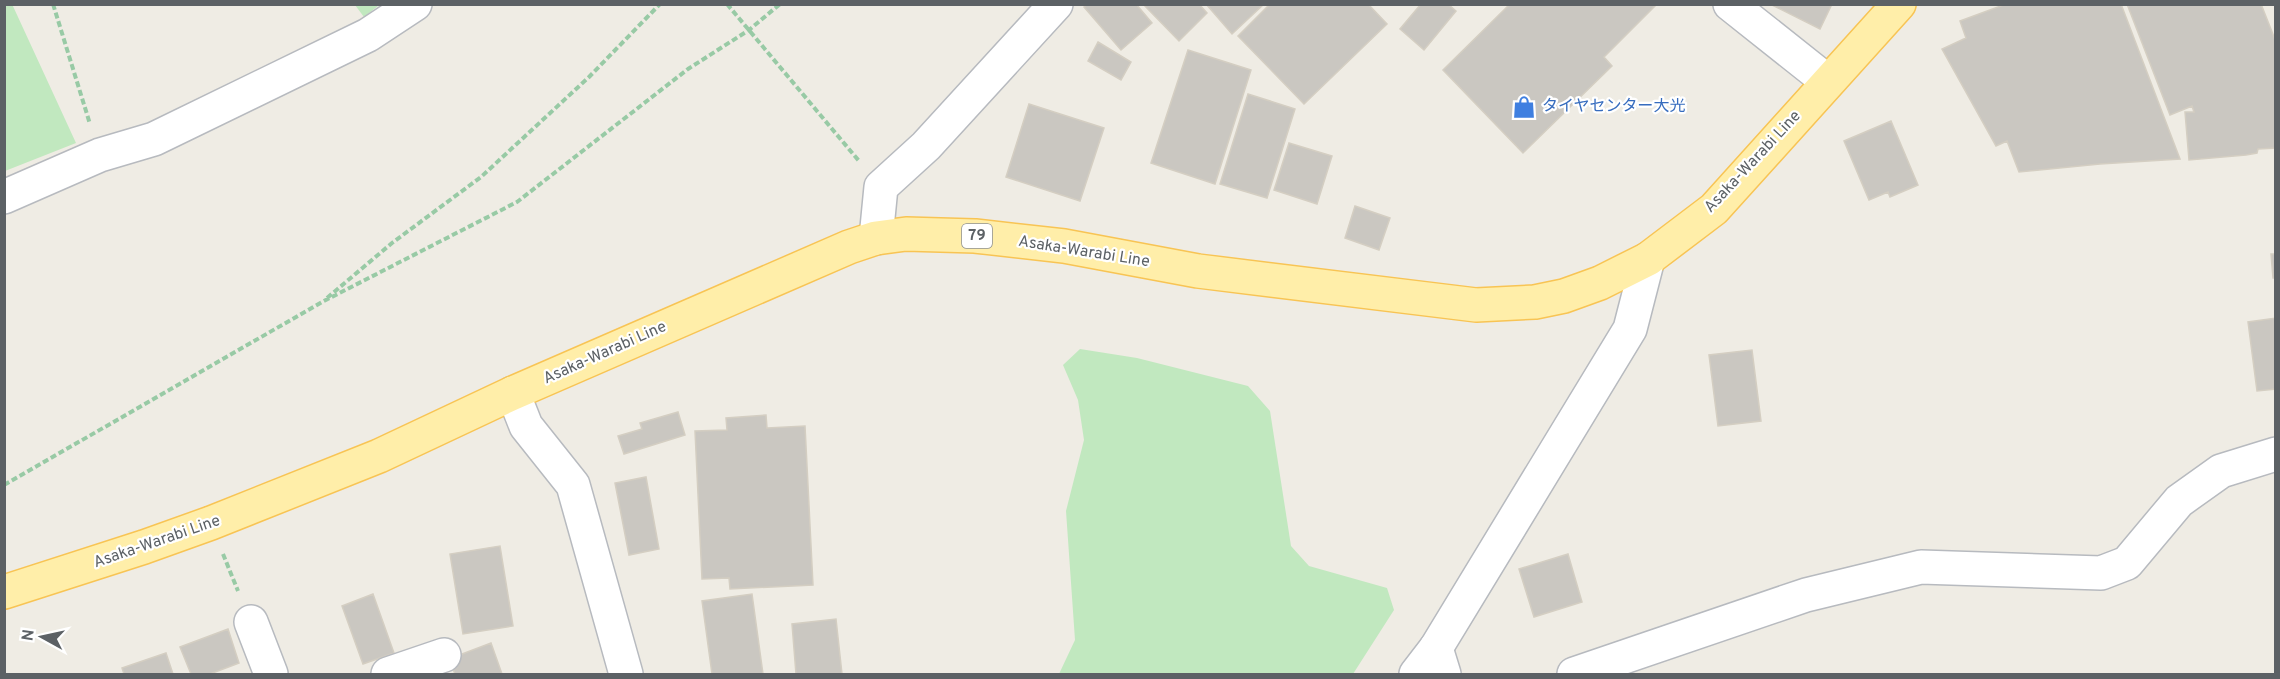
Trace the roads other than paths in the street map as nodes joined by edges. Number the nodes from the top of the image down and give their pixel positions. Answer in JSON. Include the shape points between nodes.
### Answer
{"nodes":[{"id":1,"x":415,"y":4,"type":"edge"},
{"id":2,"x":1056,"y":4,"type":"edge"},
{"id":3,"x":1730,"y":4,"type":"edge"},
{"id":4,"x":1899,"y":4,"type":"edge"},
{"id":5,"x":1827,"y":81,"type":"junction"},
{"id":6,"x":4,"y":197,"type":"edge"},
{"id":7,"x":876,"y":238,"type":"junction"},
{"id":8,"x":1648,"y":259,"type":"junction"},
{"id":9,"x":513,"y":393,"type":"junction"},
{"id":10,"x":2276,"y":454,"type":"edge"},
{"id":11,"x":4,"y":592,"type":"edge"},
{"id":12,"x":251,"y":622,"type":"road end"},
{"id":13,"x":444,"y":655,"type":"dead end"},
{"id":14,"x":1440,"y":661,"type":"edge"},
{"id":15,"x":271,"y":675,"type":"edge"},
{"id":16,"x":388,"y":675,"type":"edge"},
{"id":17,"x":627,"y":675,"type":"edge"},
{"id":18,"x":1416,"y":675,"type":"edge"},
{"id":19,"x":1575,"y":675,"type":"edge"}],
"edges":[{"from":1,"to":6,"type":"street","via":[[368,35],[164,134],[100,155]]},
{"from":2,"to":7,"type":"street","via":[[926,146],[881,187]]},
{"from":3,"to":5,"type":"street"},
{"from":4,"to":5,"type":"main road","name":"Asaka-Warabi Line","number":"79"},
{"from":5,"to":8,"type":"main road","name":"Asaka-Warabi Line","number":"79","via":[[1714,209]]},
{"from":7,"to":8,"type":"main road","name":"Asaka-Warabi Line","number":"79","via":[[906,234],[1014,240],[1198,271],[1476,305],[1535,302],[1564,296]]},
{"from":7,"to":9,"type":"main road","name":"Asaka-Warabi Line","number":"79"},
{"from":8,"to":14,"type":"street","via":[[1630,330]]},
{"from":9,"to":11,"type":"main road","name":"Asaka-Warabi Line","number":"79","via":[[379,456],[211,523]]},
{"from":9,"to":17,"type":"street","via":[[526,426],[573,485]]},
{"from":10,"to":19,"type":"street","via":[[2221,471],[2179,501],[2127,563],[2101,573],[1921,567],[1806,595]]},
{"from":12,"to":15,"type":"street"},
{"from":13,"to":16,"type":"street"},
{"from":14,"to":18,"type":"street"}]}
